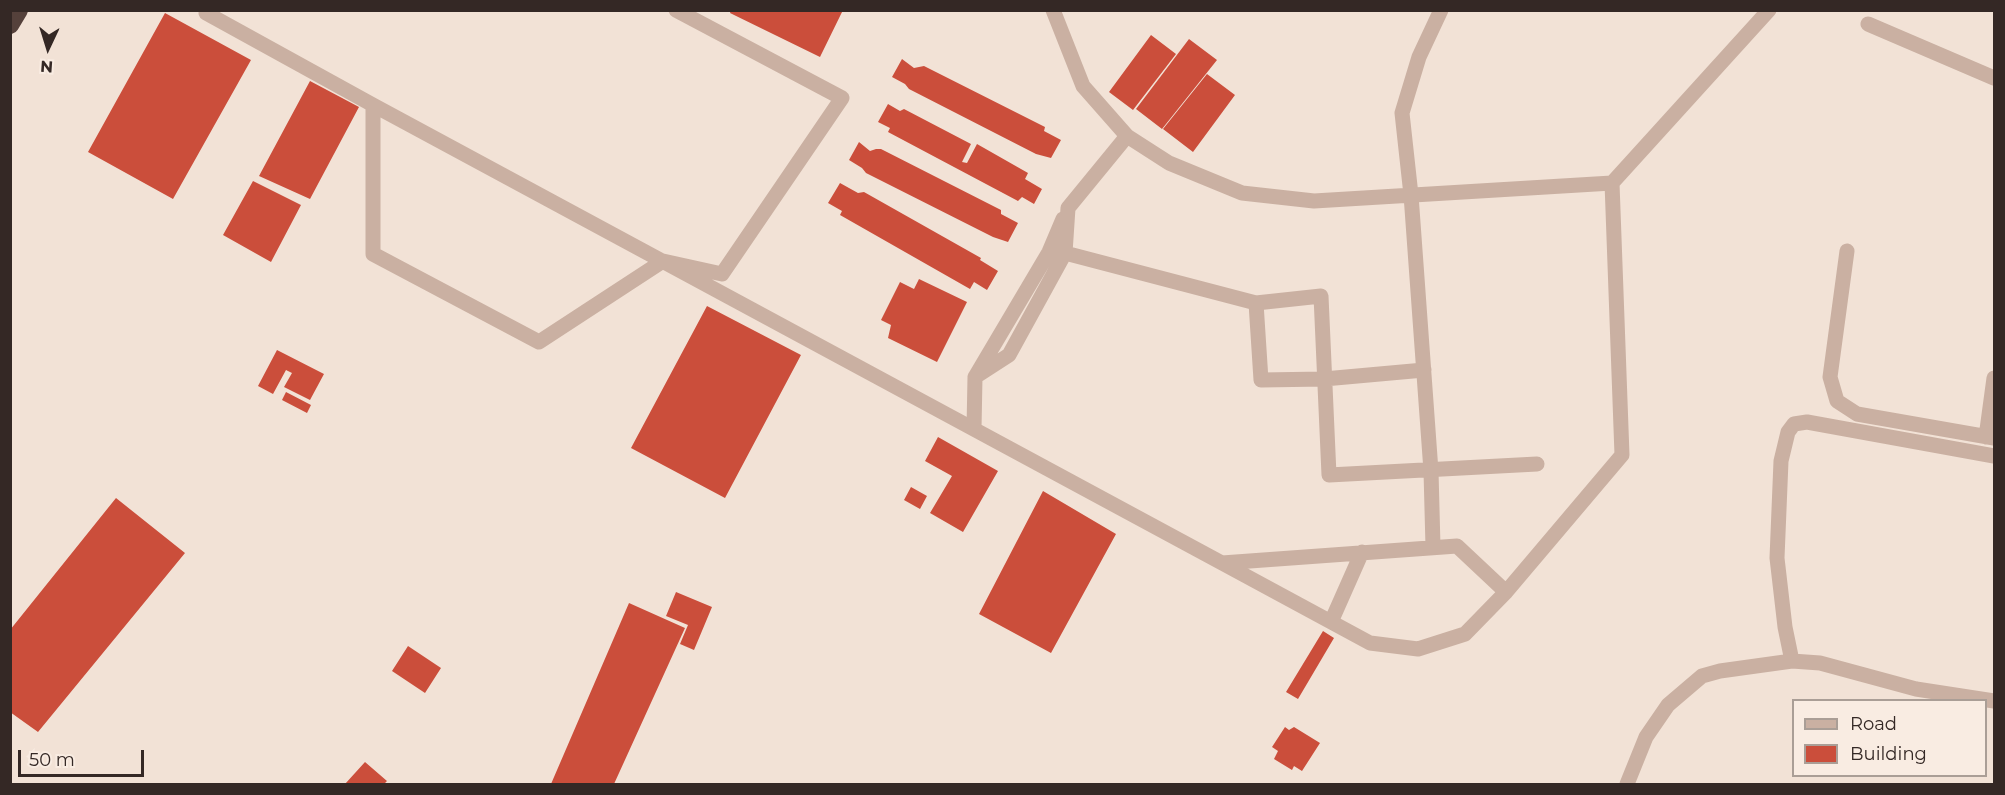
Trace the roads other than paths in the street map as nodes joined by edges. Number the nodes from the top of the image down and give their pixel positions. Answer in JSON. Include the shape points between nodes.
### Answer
{"nodes":[{"id":1,"x":19,"y":10,"type":"edge"},
{"id":2,"x":676,"y":10,"type":"edge"},
{"id":3,"x":1053,"y":10,"type":"edge"},
{"id":4,"x":1441,"y":10,"type":"edge"},
{"id":5,"x":1769,"y":10,"type":"edge"},
{"id":6,"x":206,"y":13,"type":"dead end"},
{"id":7,"x":1869,"y":24,"type":"dead end"},
{"id":8,"x":10,"y":26,"type":"edge"},
{"id":9,"x":1995,"y":78,"type":"edge"},
{"id":10,"x":373,"y":105,"type":"junction"},
{"id":11,"x":1126,"y":136,"type":"junction"},
{"id":12,"x":1612,"y":183,"type":"junction"},
{"id":13,"x":1411,"y":195,"type":"junction"},
{"id":14,"x":1068,"y":208,"type":"junction"},
{"id":15,"x":1847,"y":251,"type":"dead end"},
{"id":16,"x":1065,"y":253,"type":"junction"},
{"id":17,"x":663,"y":261,"type":"junction"},
{"id":18,"x":1256,"y":303,"type":"junction"},
{"id":19,"x":1424,"y":370,"type":"junction"},
{"id":20,"x":975,"y":377,"type":"junction"},
{"id":21,"x":1995,"y":378,"type":"edge"},
{"id":22,"x":1324,"y":379,"type":"junction"},
{"id":23,"x":974,"y":429,"type":"junction"},
{"id":24,"x":1990,"y":437,"type":"edge"},
{"id":25,"x":1995,"y":456,"type":"edge"},
{"id":26,"x":1537,"y":464,"type":"dead end"},
{"id":27,"x":1431,"y":471,"type":"junction"},
{"id":28,"x":1433,"y":547,"type":"junction"},
{"id":29,"x":1362,"y":552,"type":"junction"},
{"id":30,"x":1222,"y":563,"type":"junction"},
{"id":31,"x":1506,"y":592,"type":"junction"},
{"id":32,"x":1331,"y":622,"type":"junction"},
{"id":33,"x":1792,"y":661,"type":"junction"},
{"id":34,"x":1982,"y":699,"type":"edge"},
{"id":35,"x":1627,"y":784,"type":"edge"}],
"edges":[{"from":1,"to":8,"type":"highway"},
{"from":2,"to":17,"type":"street","via":[[842,98],[722,274]]},
{"from":3,"to":11,"type":"street","via":[[1083,86]]},
{"from":4,"to":13,"type":"street","via":[[1419,57],[1402,113]]},
{"from":5,"to":12,"type":"street"},
{"from":6,"to":10,"type":"street"},
{"from":7,"to":9,"type":"street"},
{"from":10,"to":17,"type":"street"},
{"from":10,"to":17,"type":"street","via":[[373,255],[539,342]]},
{"from":11,"to":13,"type":"street","via":[[1169,163],[1242,193],[1314,201]]},
{"from":11,"to":14,"type":"street"},
{"from":12,"to":13,"type":"street"},
{"from":12,"to":31,"type":"street","via":[[1622,455]]},
{"from":13,"to":19,"type":"street"},
{"from":14,"to":16,"type":"street"},
{"from":14,"to":20,"type":"street","via":[[1049,252]]},
{"from":15,"to":24,"type":"street","via":[[1830,377],[1837,401],[1857,414]]},
{"from":16,"to":18,"type":"street"},
{"from":16,"to":20,"type":"street","via":[[1009,355]]},
{"from":17,"to":23,"type":"street"},
{"from":18,"to":22,"type":"street","via":[[1261,380]]},
{"from":18,"to":22,"type":"street","via":[[1321,296]]},
{"from":19,"to":22,"type":"street"},
{"from":19,"to":27,"type":"street"},
{"from":20,"to":23,"type":"street"},
{"from":21,"to":24,"type":"street"},
{"from":22,"to":27,"type":"street","via":[[1329,475]]},
{"from":23,"to":30,"type":"street"},
{"from":25,"to":33,"type":"street","via":[[1807,422],[1794,424],[1788,432],[1781,461],[1777,558]]},
{"from":26,"to":27,"type":"street"},
{"from":27,"to":28,"type":"street"},
{"from":28,"to":29,"type":"street"},
{"from":28,"to":31,"type":"street","via":[[1457,546]]},
{"from":29,"to":30,"type":"street"},
{"from":29,"to":32,"type":"street"},
{"from":30,"to":32,"type":"street"},
{"from":31,"to":32,"type":"street","via":[[1465,634],[1418,649],[1370,643]]},
{"from":33,"to":34,"type":"street","via":[[1820,663],[1916,689]]},
{"from":33,"to":35,"type":"street","via":[[1702,676],[1668,705],[1646,737]]}]}
